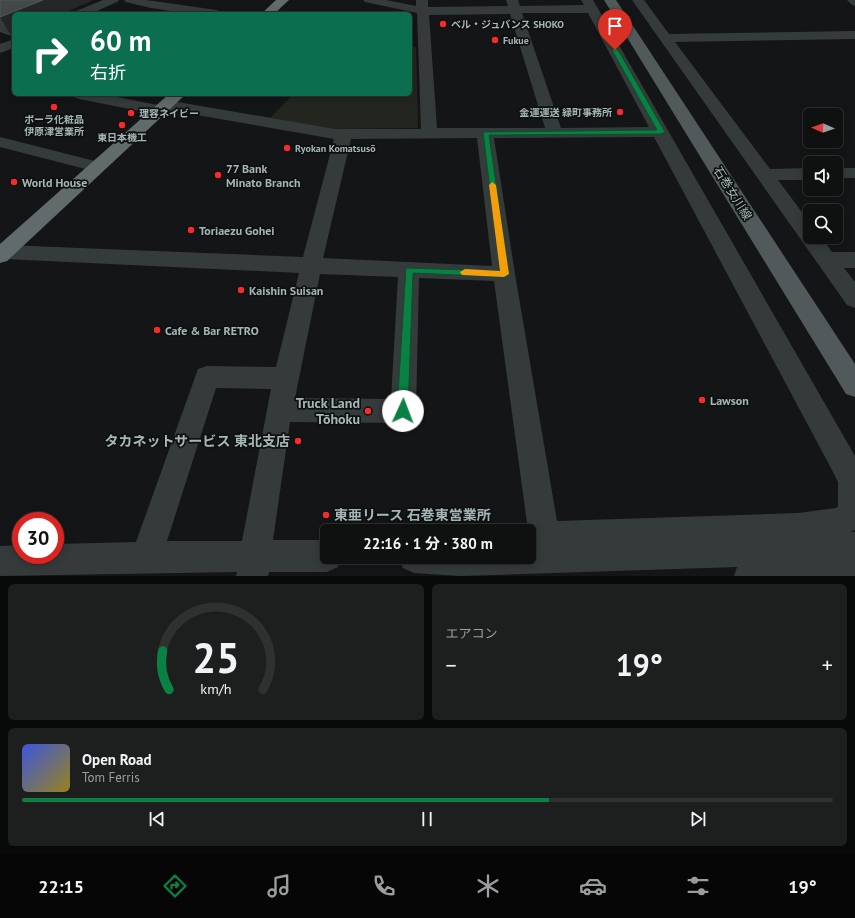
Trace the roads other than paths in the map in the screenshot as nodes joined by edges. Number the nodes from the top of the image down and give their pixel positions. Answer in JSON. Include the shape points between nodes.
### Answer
{"nodes":[{"id":1,"x":112,"y":0,"type":"edge"},
{"id":2,"x":130,"y":0,"type":"edge"},
{"id":3,"x":283,"y":0,"type":"edge"},
{"id":4,"x":638,"y":0,"type":"edge"},
{"id":5,"x":596,"y":3,"type":"edge"},
{"id":6,"x":370,"y":4,"type":"edge"},
{"id":7,"x":514,"y":5,"type":"edge"},
{"id":8,"x":422,"y":6,"type":"edge"},
{"id":9,"x":85,"y":12,"type":"edge"},
{"id":10,"x":203,"y":12,"type":"edge"},
{"id":11,"x":269,"y":12,"type":"edge"},
{"id":12,"x":855,"y":35,"type":"edge"},
{"id":13,"x":666,"y":38,"type":"junction"},
{"id":14,"x":412,"y":45,"type":"edge"},
{"id":15,"x":424,"y":45,"type":"junction"},
{"id":16,"x":99,"y":96,"type":"edge"},
{"id":17,"x":168,"y":103,"type":"edge"},
{"id":18,"x":661,"y":132,"type":"junction"},
{"id":19,"x":429,"y":133,"type":"junction"},
{"id":20,"x":485,"y":133,"type":"junction"},
{"id":21,"x":555,"y":133,"type":"junction"},
{"id":22,"x":344,"y":134,"type":"junction"},
{"id":23,"x":0,"y":142,"type":"edge"},
{"id":24,"x":97,"y":167,"type":"junction"},
{"id":25,"x":843,"y":173,"type":"edge"},
{"id":26,"x":855,"y":173,"type":"edge"},
{"id":27,"x":803,"y":174,"type":"edge"},
{"id":28,"x":764,"y":175,"type":"junction"},
{"id":29,"x":803,"y":228,"type":"edge"},
{"id":30,"x":815,"y":244,"type":"edge"},
{"id":31,"x":2,"y":254,"type":"edge"},
{"id":32,"x":827,"y":260,"type":"junction"},
{"id":33,"x":855,"y":260,"type":"edge"},
{"id":34,"x":311,"y":266,"type":"junction"},
{"id":35,"x":409,"y":270,"type":"junction"},
{"id":36,"x":504,"y":274,"type":"junction"},
{"id":37,"x":855,"y":299,"type":"edge"},
{"id":38,"x":286,"y":378,"type":"junction"},
{"id":39,"x":855,"y":386,"type":"edge"},
{"id":40,"x":280,"y":410,"type":"junction"},
{"id":41,"x":537,"y":537,"type":"edge"},
{"id":42,"x":855,"y":548,"type":"edge"},
{"id":43,"x":146,"y":557,"type":"junction"},
{"id":44,"x":320,"y":557,"type":"edge"},
{"id":45,"x":536,"y":558,"type":"edge"},
{"id":46,"x":0,"y":562,"type":"edge"},
{"id":47,"x":253,"y":567,"type":"edge"},
{"id":48,"x":855,"y":573,"type":"edge"},
{"id":49,"x":750,"y":576,"type":"edge"}],
"edges":[{"from":1,"to":9,"type":"street"},
{"from":2,"to":10,"type":"street"},
{"from":3,"to":11,"type":"highway"},
{"from":4,"to":13,"type":"street"},
{"from":5,"to":7,"type":"street"},
{"from":5,"to":18,"type":"street"},
{"from":5,"to":39,"type":"main road","name":"石巻女川線"},
{"from":6,"to":8,"type":"street"},
{"from":7,"to":8,"type":"street"},
{"from":7,"to":21,"type":"street"},
{"from":8,"to":15,"type":"street"},
{"from":12,"to":13,"type":"street"},
{"from":13,"to":28,"type":"street"},
{"from":14,"to":15,"type":"street"},
{"from":15,"to":19,"type":"street"},
{"from":16,"to":17,"type":"street"},
{"from":17,"to":22,"type":"street"},
{"from":17,"to":24,"type":"highway"},
{"from":18,"to":21,"type":"street"},
{"from":18,"to":41,"type":"street","via":[[842,460],[852,482],[853,514],[842,522],[827,526]]},
{"from":19,"to":20,"type":"street"},
{"from":19,"to":22,"type":"street"},
{"from":20,"to":21,"type":"street"},
{"from":20,"to":36,"type":"street"},
{"from":22,"to":34,"type":"street"},
{"from":23,"to":24,"type":"street"},
{"from":24,"to":31,"type":"highway"},
{"from":25,"to":26,"type":"street"},
{"from":27,"to":28,"type":"street"},
{"from":28,"to":29,"type":"street"},
{"from":30,"to":32,"type":"street"},
{"from":31,"to":34,"type":"street"},
{"from":32,"to":33,"type":"street"},
{"from":32,"to":37,"type":"street"},
{"from":34,"to":35,"type":"street"},
{"from":34,"to":38,"type":"street"},
{"from":35,"to":36,"type":"street"},
{"from":35,"to":40,"type":"street","via":[[403,411]]},
{"from":36,"to":41,"type":"street"},
{"from":38,"to":40,"type":"street"},
{"from":38,"to":43,"type":"street","via":[[207,377]]},
{"from":40,"to":47,"type":"street"},
{"from":42,"to":45,"type":"street"},
{"from":43,"to":46,"type":"street"},
{"from":43,"to":47,"type":"street"},
{"from":44,"to":47,"type":"street"},
{"from":48,"to":49,"type":"street"}]}
